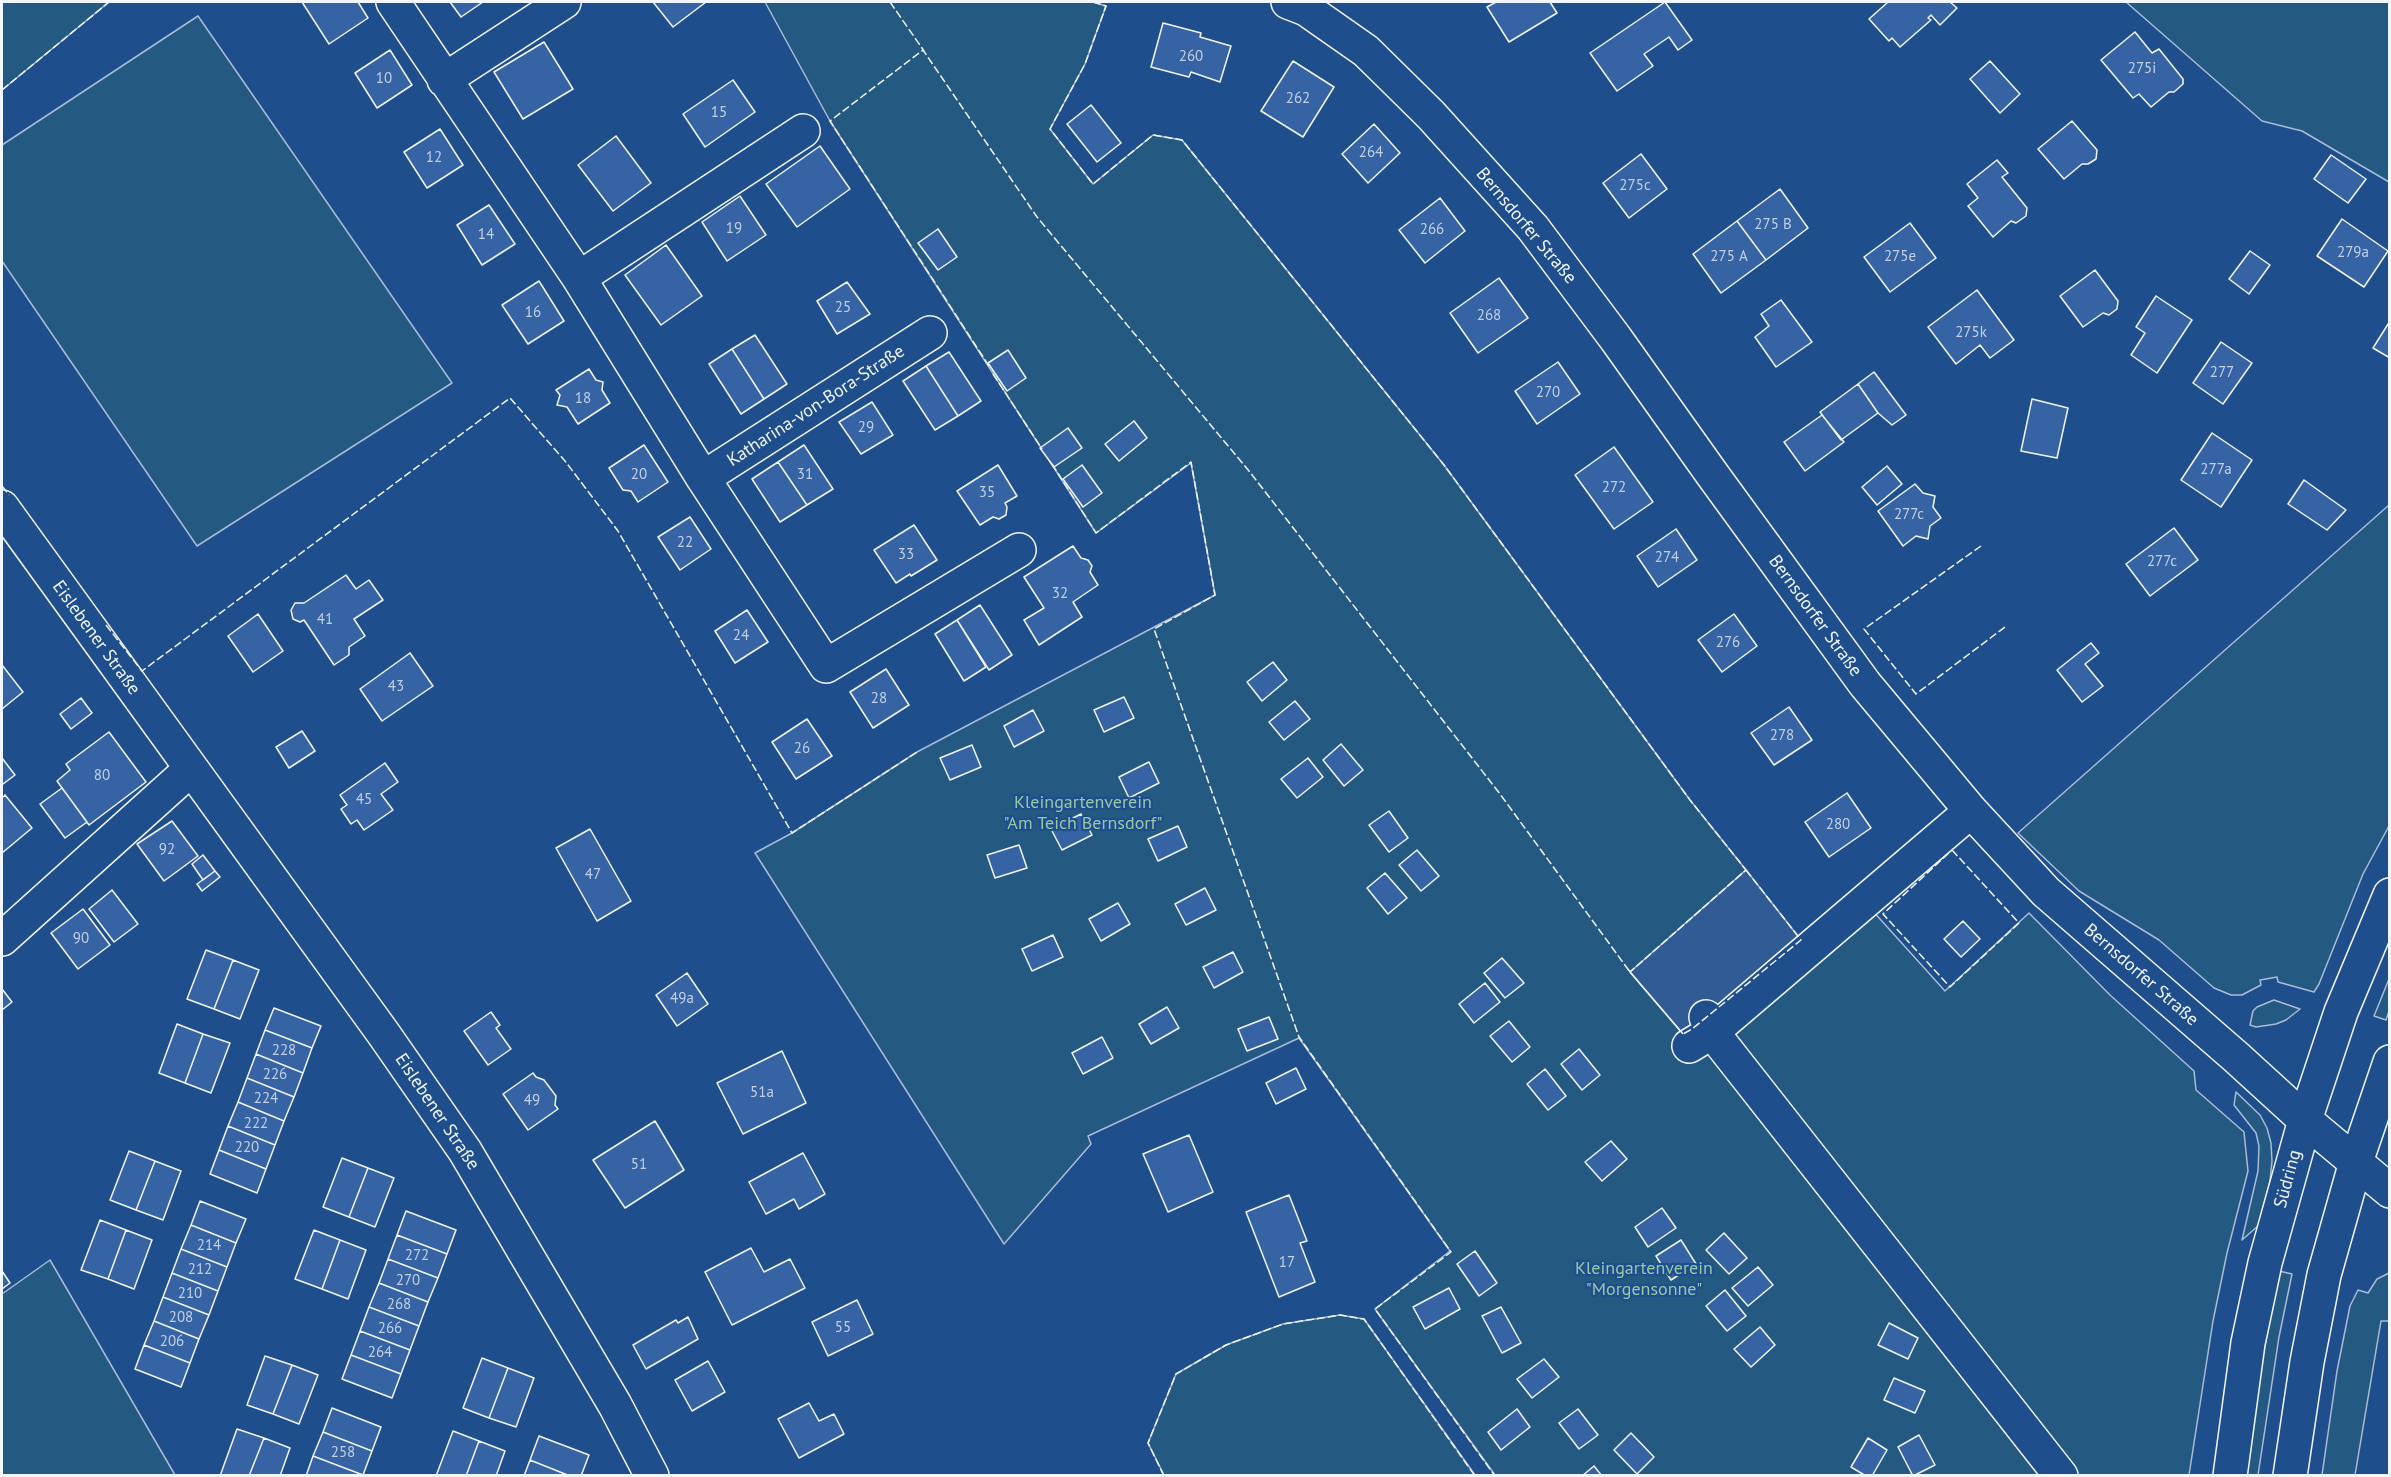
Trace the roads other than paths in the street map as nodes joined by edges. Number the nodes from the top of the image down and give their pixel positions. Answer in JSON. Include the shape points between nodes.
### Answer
{"nodes":[{"id":1,"x":393,"y":2,"type":"edge"},
{"id":2,"x":564,"y":2,"type":"edge"},
{"id":3,"x":1304,"y":4,"type":"edge"},
{"id":4,"x":444,"y":81,"type":"junction"},
{"id":5,"x":803,"y":131,"type":"dead end"},
{"id":6,"x":579,"y":278,"type":"junction"},
{"id":7,"x":930,"y":333,"type":"dead end"},
{"id":8,"x":703,"y":478,"type":"junction"},
{"id":9,"x":2,"y":507,"type":"edge"},
{"id":10,"x":1019,"y":549,"type":"dead end"},
{"id":11,"x":191,"y":769,"type":"junction"},
{"id":12,"x":1971,"y":811,"type":"junction"},
{"id":13,"x":2390,"y":895,"type":"edge"},
{"id":14,"x":2,"y":939,"type":"edge"},
{"id":15,"x":2390,"y":1062,"type":"edge"},
{"id":16,"x":2305,"y":1120,"type":"junction"},
{"id":17,"x":2356,"y":1162,"type":"junction"},
{"id":18,"x":2390,"y":1191,"type":"edge"},
{"id":19,"x":652,"y":1476,"type":"edge"},
{"id":20,"x":2061,"y":1476,"type":"edge"},
{"id":21,"x":2230,"y":1476,"type":"edge"},
{"id":22,"x":2290,"y":1476,"type":"edge"}],
"edges":[{"from":1,"to":4,"type":"street"},
{"from":2,"to":4,"type":"street"},
{"from":3,"to":12,"type":"street","name":"Bernsdorfer Straße","via":[[1366,51],[1533,228],[1865,684]]},
{"from":4,"to":6,"type":"street"},
{"from":5,"to":6,"type":"street"},
{"from":6,"to":8,"type":"street"},
{"from":7,"to":8,"type":"street","name":"Katharina-von-Bora-Straße"},
{"from":8,"to":10,"type":"street","via":[[826,666]]},
{"from":9,"to":11,"type":"street","name":"Eislebener Straße"},
{"from":11,"to":14,"type":"street"},
{"from":11,"to":19,"type":"street","name":"Eislebener Straße","via":[[465,1151],[615,1405]]},
{"from":12,"to":16,"type":"street","name":"Bernsdorfer Straße","via":[[2046,892]]},
{"from":12,"to":20,"type":"street","via":[[1702,1032]]},
{"from":13,"to":16,"type":"street","name":"Südring","via":[[2344,1005]]},
{"from":15,"to":17,"type":"street"},
{"from":16,"to":17,"type":"street","name":"Bernsdorfer Straße"},
{"from":16,"to":21,"type":"street","name":"Südring","via":[[2263,1274],[2241,1387]]},
{"from":17,"to":18,"type":"street","name":"Bernsdorfer Straße"},
{"from":17,"to":22,"type":"street","via":[[2324,1275]]}]}
